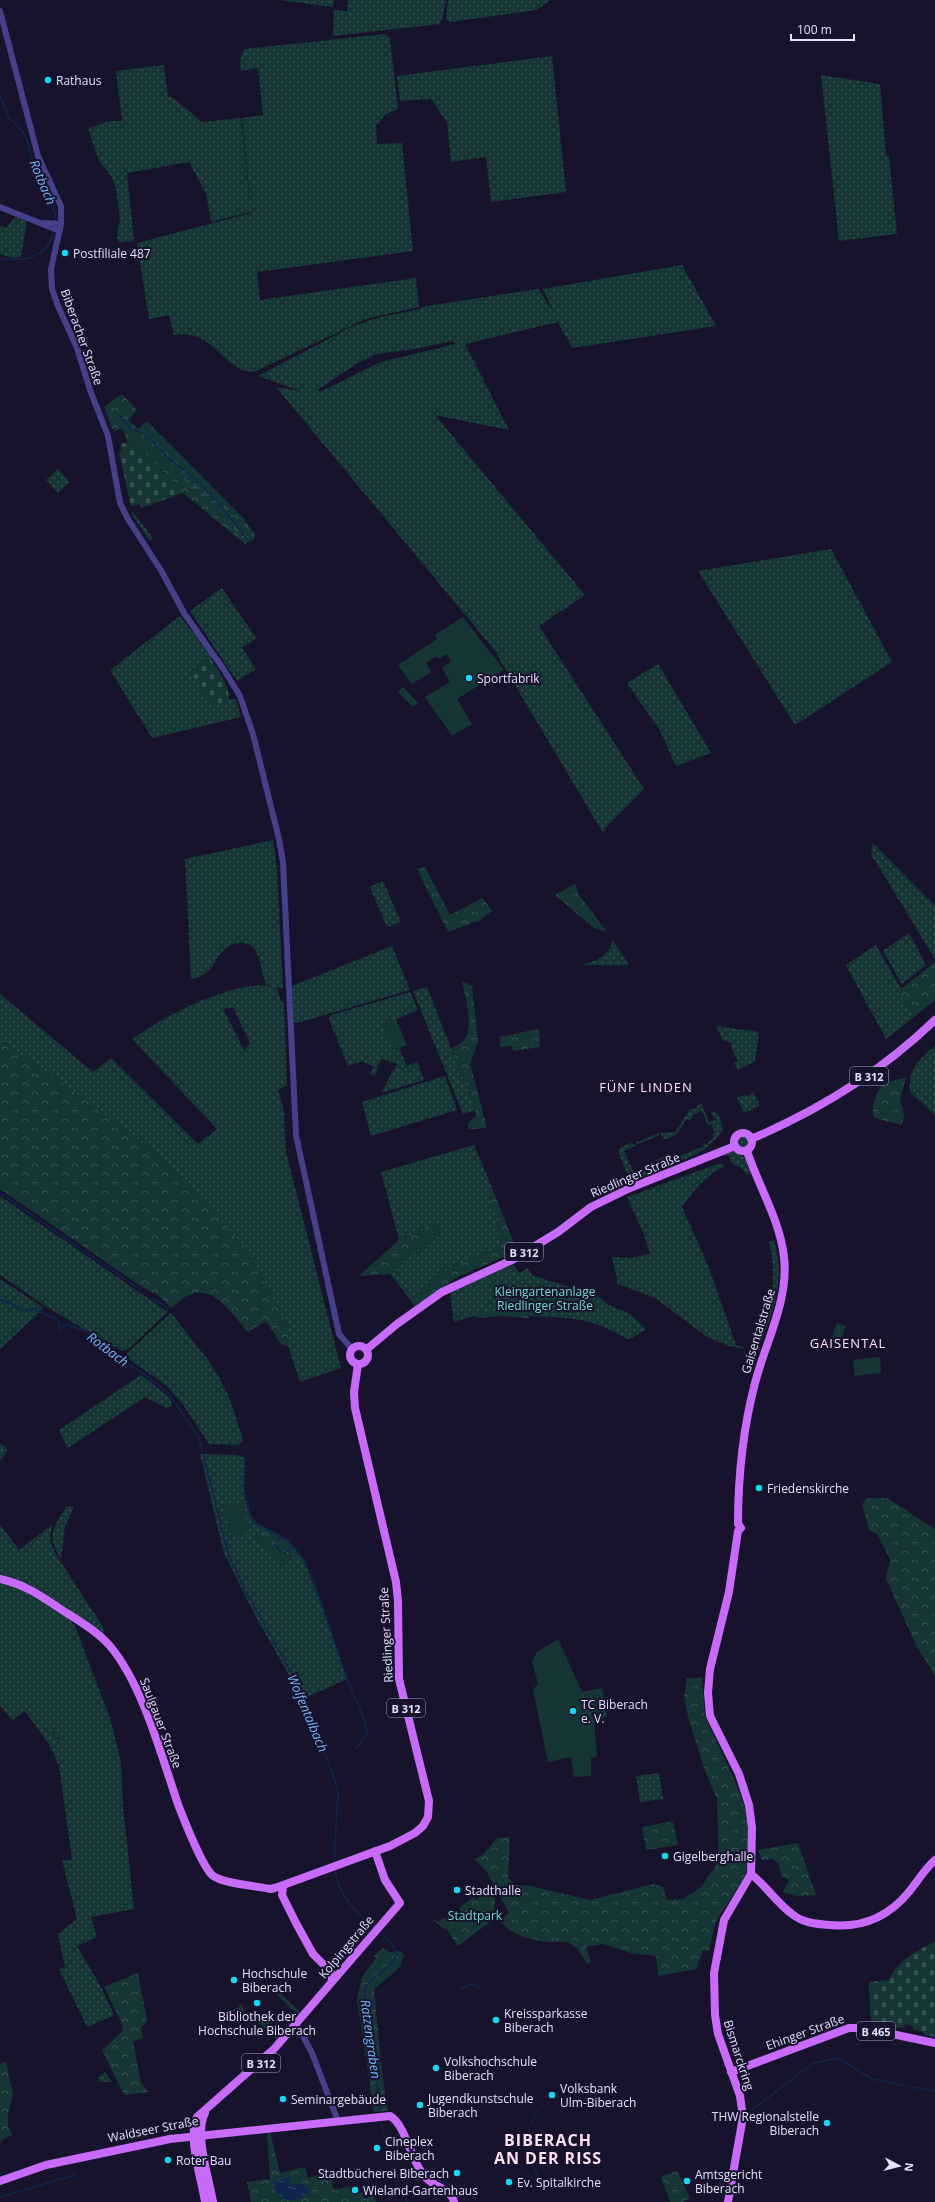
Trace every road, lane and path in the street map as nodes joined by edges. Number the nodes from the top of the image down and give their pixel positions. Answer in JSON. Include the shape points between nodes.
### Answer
{"nodes":[{"id":1,"x":0,"y":10,"type":"edge"},
{"id":2,"x":0,"y":207,"type":"edge"},
{"id":3,"x":56,"y":227,"type":"junction"},
{"id":4,"x":935,"y":1020,"type":"edge"},
{"id":5,"x":751,"y":1139,"type":"junction"},
{"id":6,"x":735,"y":1146,"type":"junction"},
{"id":7,"x":747,"y":1151,"type":"junction"},
{"id":8,"x":352,"y":1349,"type":"junction"},
{"id":9,"x":367,"y":1349,"type":"junction"},
{"id":10,"x":358,"y":1364,"type":"junction"},
{"id":11,"x":0,"y":1579,"type":"edge"},
{"id":12,"x":390,"y":1846,"type":"junction"},
{"id":13,"x":376,"y":1851,"type":"junction"},
{"id":14,"x":935,"y":1860,"type":"edge"},
{"id":15,"x":380,"y":1865,"type":"junction"},
{"id":16,"x":751,"y":1874,"type":"junction"},
{"id":17,"x":746,"y":1883,"type":"junction"},
{"id":18,"x":763,"y":1885,"type":"junction"},
{"id":19,"x":283,"y":1887,"type":"junction"},
{"id":20,"x":271,"y":1889,"type":"junction"},
{"id":21,"x":284,"y":1899,"type":"junction"},
{"id":22,"x":340,"y":1971,"type":"junction"},
{"id":23,"x":331,"y":1972,"type":"junction"},
{"id":24,"x":332,"y":1981,"type":"junction"},
{"id":25,"x":297,"y":2025,"type":"junction"},
{"id":26,"x":935,"y":2042,"type":"edge"},
{"id":27,"x":731,"y":2072,"type":"junction"},
{"id":28,"x":338,"y":2121,"type":"junction"},
{"id":29,"x":198,"y":2134,"type":"junction"},
{"id":30,"x":0,"y":2181,"type":"edge"},
{"id":31,"x":205,"y":2202,"type":"edge"},
{"id":32,"x":213,"y":2202,"type":"edge"},
{"id":33,"x":454,"y":2202,"type":"edge"},
{"id":34,"x":728,"y":2202,"type":"edge"}],
"edges":[{"from":1,"to":3,"type":"street","name":"Biberacher Straße","via":[[38,156],[61,206]]},
{"from":2,"to":3,"type":"street"},
{"from":3,"to":8,"type":"street","name":"Biberacher Straße","via":[[52,290],[77,348],[108,436],[120,503],[198,633],[240,696],[253,734],[283,862],[295,1123],[339,1334]]},
{"from":4,"to":5,"type":"main road","number":"B 312","via":[[906,1048],[865,1079],[823,1105]]},
{"from":5,"to":6,"type":"main road","number":"B 312","via":[[748,1135],[740,1134],[735,1138]]},
{"from":5,"to":7,"type":"main road","via":[[751,1147]]},
{"from":6,"to":7,"type":"main road","via":[[738,1150]]},
{"from":6,"to":9,"type":"main road","name":"Riedlinger Straße","number":"B 312","via":[[630,1188],[591,1207],[558,1232],[512,1260],[442,1292]]},
{"from":7,"to":16,"type":"main road","name":"Gaisentalstraße","via":[[780,1238],[785,1280],[783,1296],[755,1382],[745,1432],[739,1481],[738,1528],[729,1592],[710,1669],[708,1693],[710,1716],[739,1774],[748,1805],[752,1828]]},
{"from":8,"to":9,"type":"main road","via":[[359,1345]]},
{"from":8,"to":10,"type":"main road","name":"Riedlinger Straße","number":"B 312","via":[[350,1356]]},
{"from":9,"to":10,"type":"main road","name":"Riedlinger Straße","number":"B 312","via":[[367,1360]]},
{"from":10,"to":12,"type":"main road","name":"Riedlinger Straße","number":"B 312","via":[[354,1392],[355,1408],[396,1582],[399,1679],[430,1805],[428,1817],[422,1826],[415,1833]]},
{"from":11,"to":20,"type":"main road","name":"Saulgauer Straße","via":[[29,1588],[109,1644],[129,1674],[184,1819],[209,1871],[221,1879]]},
{"from":12,"to":13,"type":"main road","name":"Riedlinger Straße","number":"B 312"},
{"from":12,"to":15,"type":"main road"},
{"from":13,"to":15,"type":"main road","number":"B 312"},
{"from":13,"to":19,"type":"main road","number":"B 312"},
{"from":14,"to":18,"type":"main road","via":[[893,1909],[873,1920],[856,1925],[837,1926],[811,1923],[801,1919],[792,1915]]},
{"from":15,"to":22,"type":"main road","name":"Kolpingstraße","number":"B 312","via":[[385,1880],[400,1904]]},
{"from":16,"to":17,"type":"main road","name":"Bismarckring"},
{"from":16,"to":18,"type":"main road"},
{"from":17,"to":18,"type":"main road"},
{"from":17,"to":27,"type":"main road","name":"Bismarckring","via":[[724,1920],[714,1973],[714,2015]]},
{"from":19,"to":20,"type":"main road"},
{"from":19,"to":21,"type":"main road","via":[[281,1891]]},
{"from":20,"to":21,"type":"main road"},
{"from":21,"to":23,"type":"main road","via":[[310,1949]]},
{"from":22,"to":23,"type":"main road"},
{"from":22,"to":24,"type":"main road","name":"Kolpingstraße","number":"B 312"},
{"from":23,"to":24,"type":"main road"},
{"from":24,"to":25,"type":"main road","name":"Kolpingstraße","number":"B 312"},
{"from":25,"to":28,"type":"street","via":[[312,2053]]},
{"from":25,"to":29,"type":"main road","name":"Kolpingstraße","number":"B 312","via":[[258,2065],[208,2107]]},
{"from":26,"to":27,"type":"main road","name":"Ehinger Straße","number":"B 465","via":[[863,2028],[849,2028]]},
{"from":27,"to":34,"type":"main road","name":"Bismarckring","via":[[741,2100],[743,2117]]},
{"from":28,"to":29,"type":"main road","name":"Waldseer Straße"},
{"from":28,"to":33,"type":"main road","name":"Waldseer Straße","via":[[392,2117],[397,2122],[424,2176],[449,2193]]},
{"from":29,"to":30,"type":"main road","name":"Waldseer Straße","via":[[46,2165]]},
{"from":29,"to":31,"type":"main road"},
{"from":29,"to":32,"type":"main road"}]}
